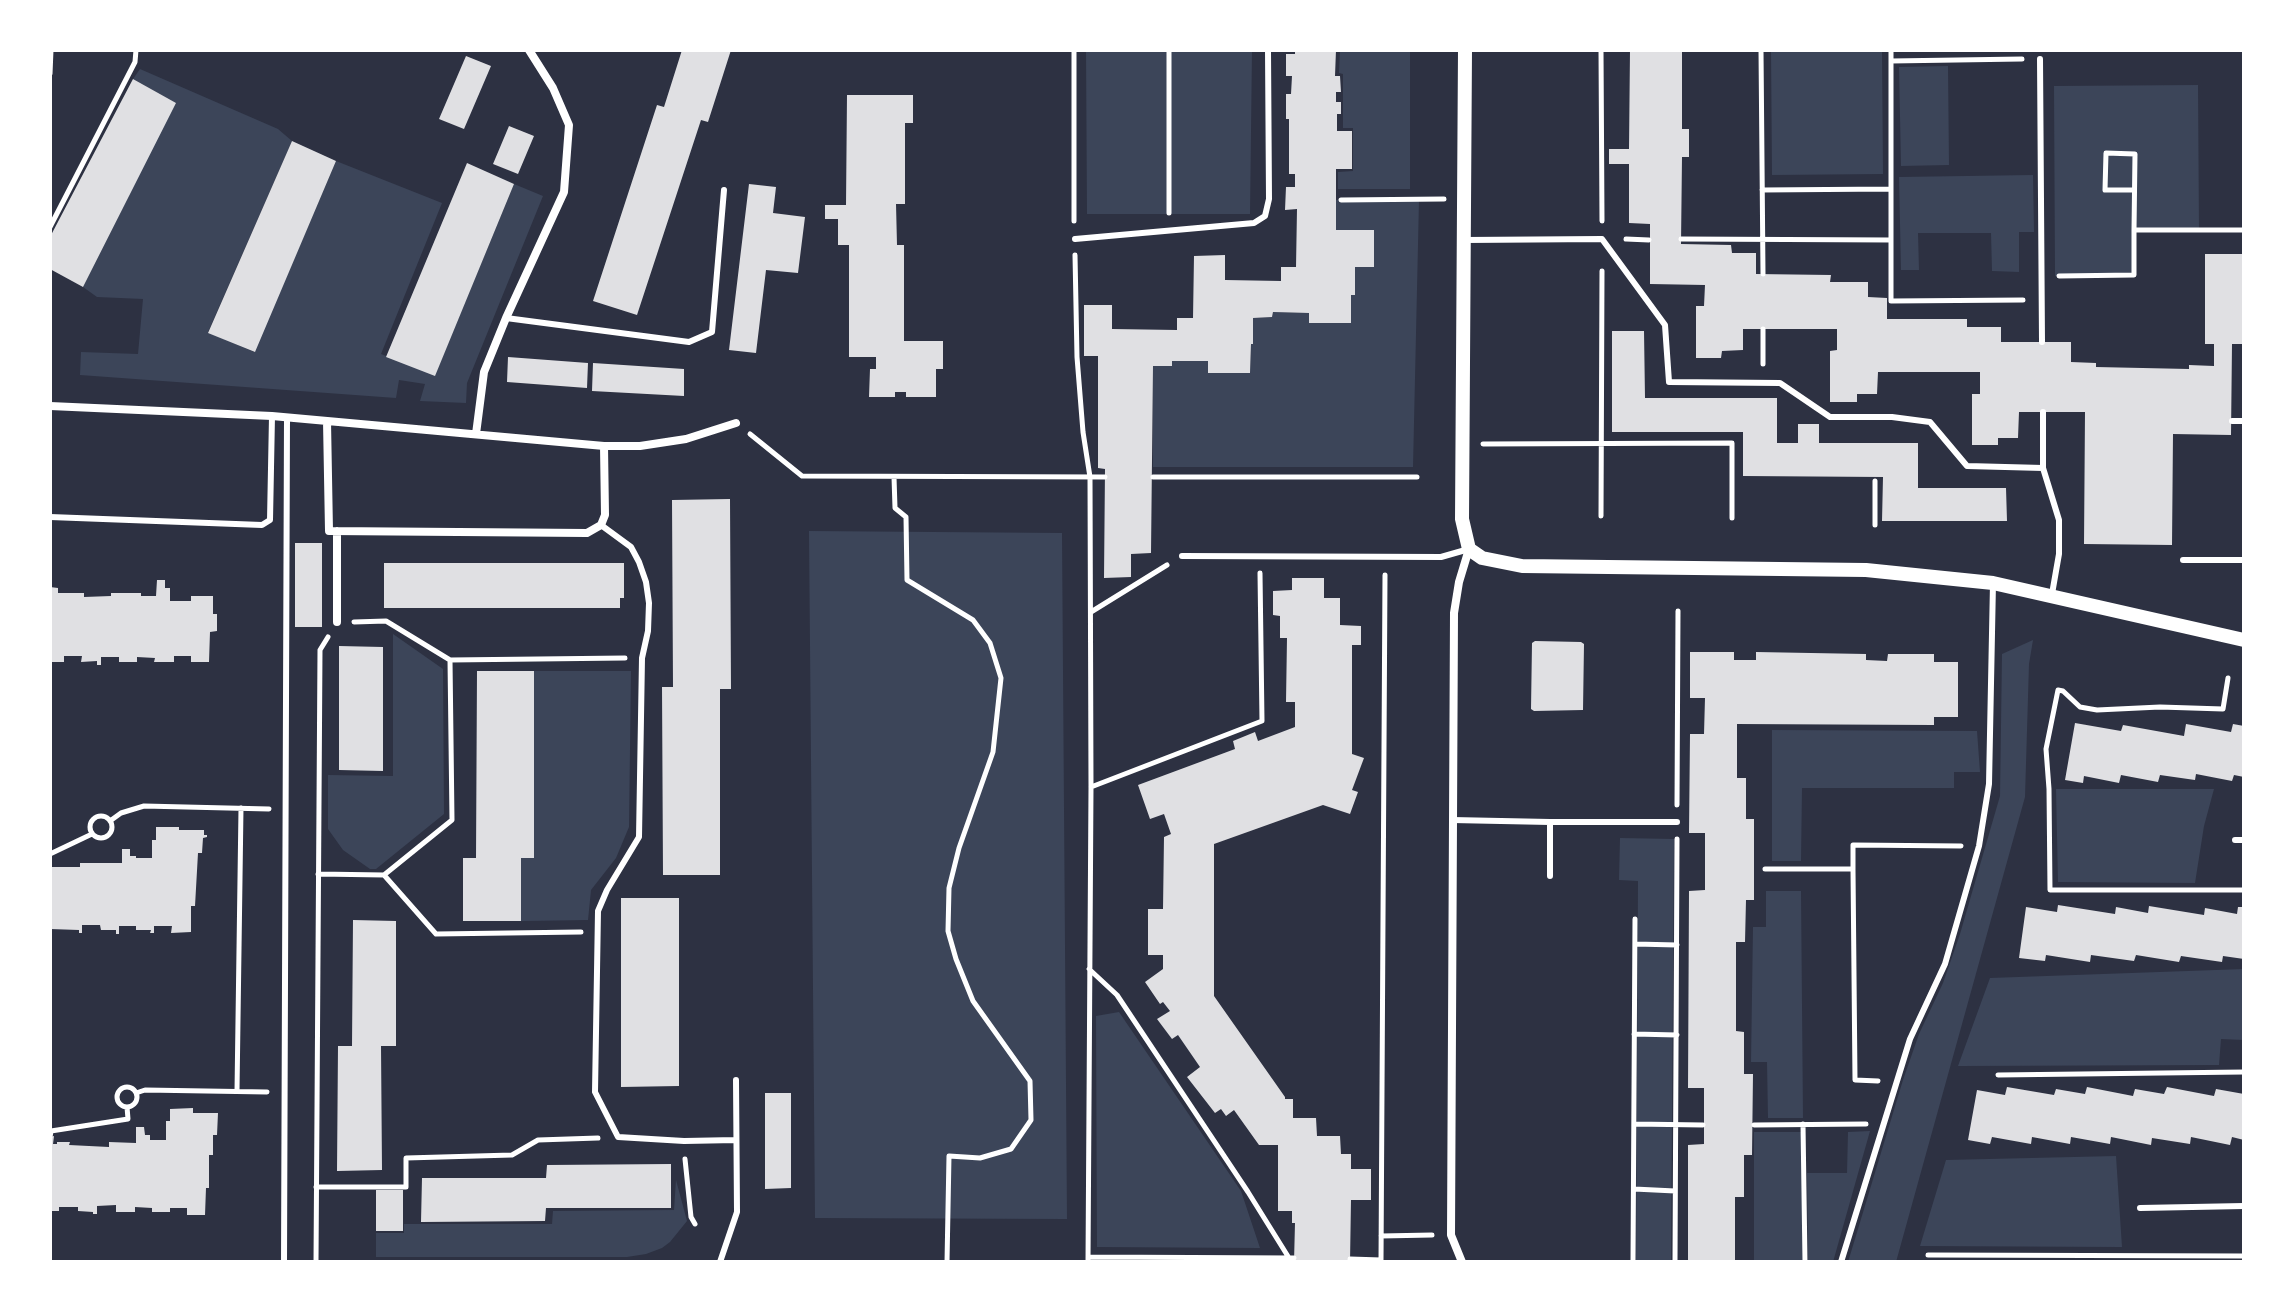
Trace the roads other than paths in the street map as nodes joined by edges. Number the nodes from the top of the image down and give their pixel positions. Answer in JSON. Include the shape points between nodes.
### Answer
{"nodes":[{"id":1,"x":529,"y":50,"type":"edge"},
{"id":2,"x":1268,"y":50,"type":"edge"},
{"id":3,"x":1465,"y":50,"type":"edge"},
{"id":4,"x":2040,"y":59,"type":"road end"},
{"id":5,"x":724,"y":190,"type":"dead end"},
{"id":6,"x":1075,"y":239,"type":"road end"},
{"id":7,"x":1464,"y":240,"type":"junction"},
{"id":8,"x":506,"y":318,"type":"junction"},
{"id":9,"x":2042,"y":342,"type":"dead end"},
{"id":10,"x":50,"y":406,"type":"edge"},
{"id":11,"x":2043,"y":412,"type":"dead end"},
{"id":12,"x":272,"y":416,"type":"junction"},
{"id":13,"x":287,"y":417,"type":"junction"},
{"id":14,"x":327,"y":421,"type":"junction"},
{"id":15,"x":2232,"y":421,"type":"dead end"},
{"id":16,"x":2244,"y":421,"type":"edge"},
{"id":17,"x":736,"y":423,"type":"road end"},
{"id":18,"x":476,"y":434,"type":"junction"},
{"id":19,"x":604,"y":446,"type":"junction"},
{"id":20,"x":2043,"y":468,"type":"junction"},
{"id":21,"x":50,"y":517,"type":"edge"},
{"id":22,"x":601,"y":525,"type":"junction"},
{"id":23,"x":337,"y":531,"type":"junction"},
{"id":24,"x":1469,"y":549,"type":"junction"},
{"id":25,"x":1182,"y":556,"type":"road end"},
{"id":26,"x":2183,"y":560,"type":"dead end"},
{"id":27,"x":2244,"y":560,"type":"edge"},
{"id":28,"x":1993,"y":583,"type":"junction"},
{"id":29,"x":2052,"y":594,"type":"junction"},
{"id":30,"x":337,"y":622,"type":"road end"},
{"id":31,"x":2244,"y":640,"type":"edge"},
{"id":32,"x":1452,"y":820,"type":"junction"},
{"id":33,"x":1550,"y":822,"type":"junction"},
{"id":34,"x":1677,"y":822,"type":"road end"},
{"id":35,"x":2235,"y":840,"type":"dead end"},
{"id":36,"x":2244,"y":840,"type":"edge"},
{"id":37,"x":1550,"y":876,"type":"dead end"},
{"id":38,"x":736,"y":1080,"type":"dead end"},
{"id":39,"x":736,"y":1140,"type":"junction"},
{"id":40,"x":2244,"y":1206,"type":"edge"},
{"id":41,"x":2140,"y":1208,"type":"dead end"},
{"id":42,"x":284,"y":1262,"type":"edge"},
{"id":43,"x":720,"y":1262,"type":"edge"},
{"id":44,"x":1462,"y":1262,"type":"edge"},
{"id":45,"x":1841,"y":1262,"type":"edge"}],
"edges":[{"from":1,"to":8,"type":"street","via":[[569,125],[564,192]]},
{"from":2,"to":6,"type":"lane","via":[[1265,216],[1254,223]]},
{"from":3,"to":7,"type":"street"},
{"from":4,"to":9,"type":"lane"},
{"from":5,"to":8,"type":"lane","via":[[712,332],[689,342]]},
{"from":7,"to":20,"type":"lane","via":[[1602,239],[1665,325],[1669,382],[1780,383],[1830,417],[1930,422],[1967,466]]},
{"from":7,"to":24,"type":"street","via":[[1462,519]]},
{"from":8,"to":18,"type":"street","via":[[484,372]]},
{"from":10,"to":12,"type":"street"},
{"from":11,"to":20,"type":"lane"},
{"from":12,"to":13,"type":"street"},
{"from":12,"to":21,"type":"lane","via":[[270,520],[262,525]]},
{"from":13,"to":14,"type":"street"},
{"from":13,"to":42,"type":"lane"},
{"from":14,"to":18,"type":"street"},
{"from":14,"to":23,"type":"street","via":[[329,531]]},
{"from":15,"to":16,"type":"lane"},
{"from":17,"to":19,"type":"street","via":[[686,439]]},
{"from":18,"to":19,"type":"street"},
{"from":19,"to":22,"type":"street"},
{"from":20,"to":29,"type":"lane","via":[[2059,520]]},
{"from":22,"to":23,"type":"street","via":[[587,533]]},
{"from":22,"to":39,"type":"lane","via":[[631,547],[649,603],[642,658],[639,837],[598,911],[595,1092],[618,1137]]},
{"from":23,"to":30,"type":"street"},
{"from":24,"to":25,"type":"lane","via":[[1441,557]]},
{"from":24,"to":28,"type":"street","via":[[1482,558],[1522,566],[1866,570]]},
{"from":24,"to":32,"type":"street","via":[[1454,613]]},
{"from":26,"to":27,"type":"lane"},
{"from":28,"to":29,"type":"street"},
{"from":28,"to":45,"type":"lane","via":[[1989,784],[1979,846],[1945,964],[1910,1039]]},
{"from":29,"to":31,"type":"street"},
{"from":32,"to":33,"type":"lane"},
{"from":32,"to":44,"type":"street","via":[[1451,1235]]},
{"from":33,"to":34,"type":"lane"},
{"from":33,"to":37,"type":"lane"},
{"from":35,"to":36,"type":"lane"},
{"from":38,"to":39,"type":"lane"},
{"from":39,"to":43,"type":"lane","via":[[737,1212]]},
{"from":40,"to":41,"type":"lane"}]}
